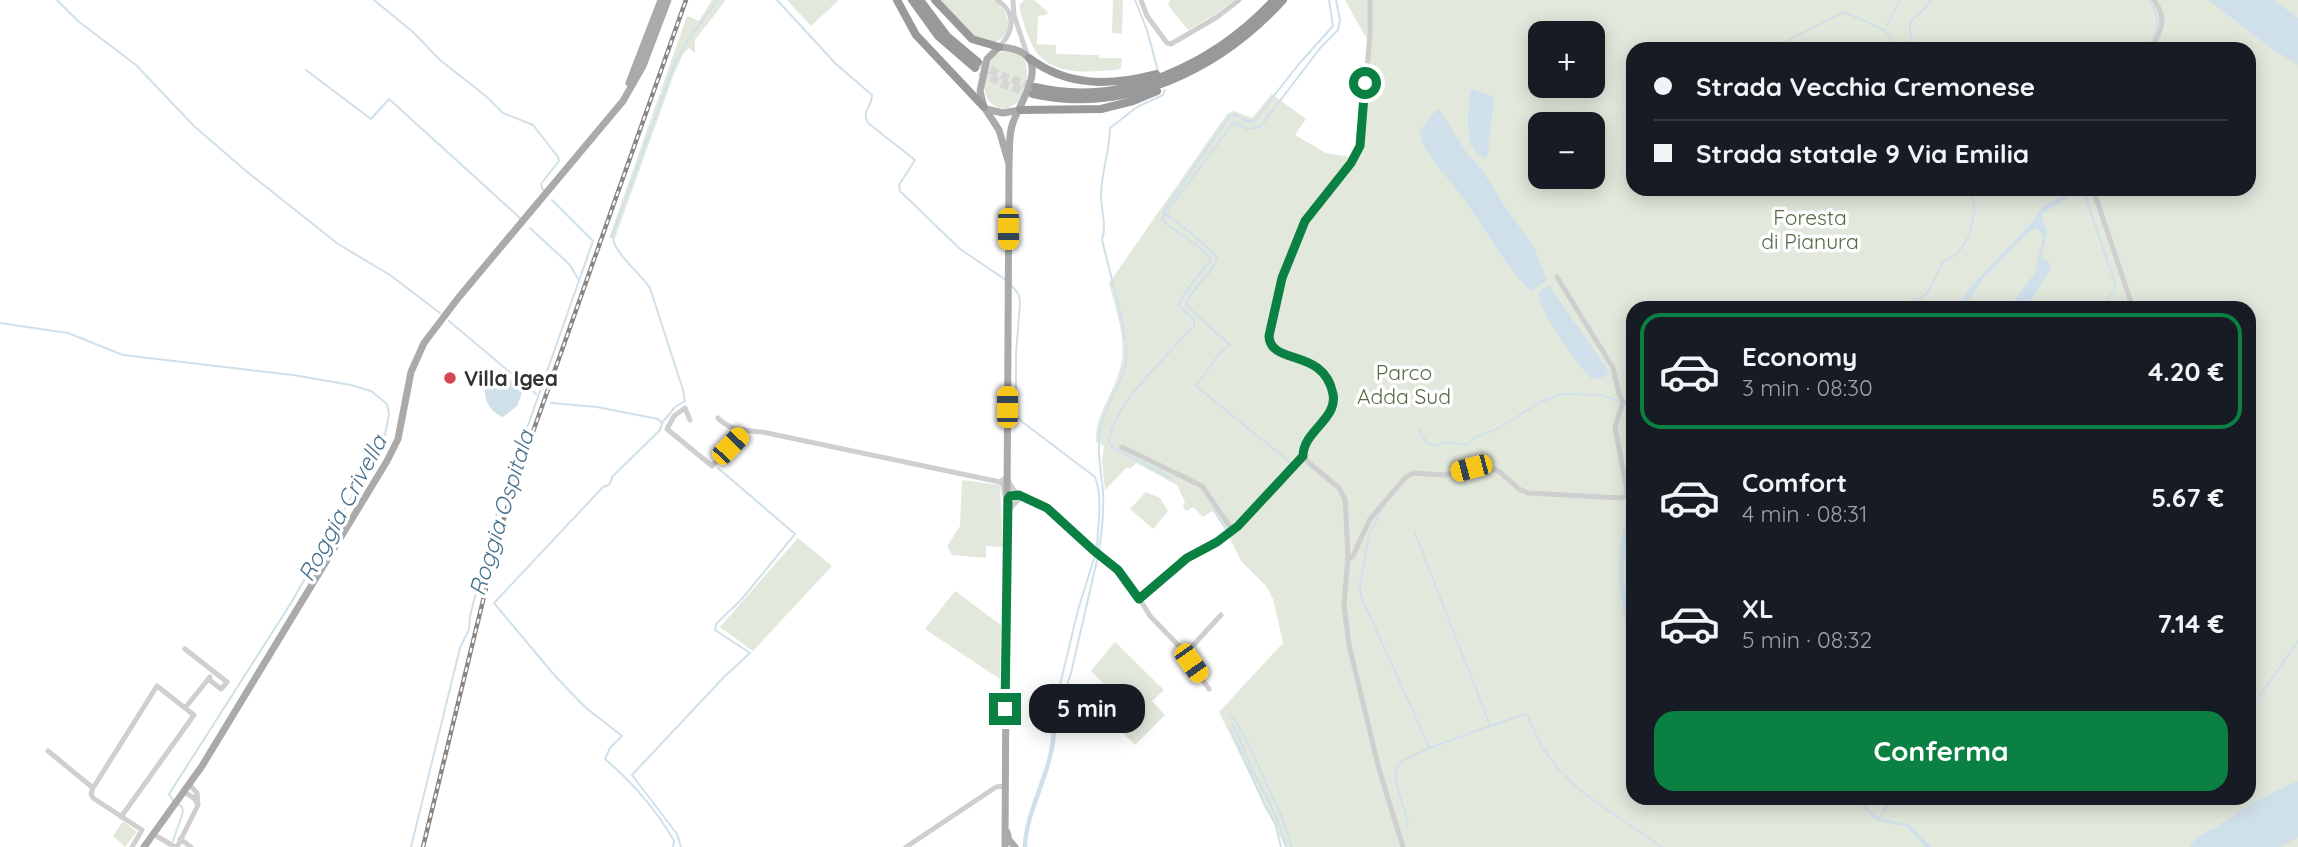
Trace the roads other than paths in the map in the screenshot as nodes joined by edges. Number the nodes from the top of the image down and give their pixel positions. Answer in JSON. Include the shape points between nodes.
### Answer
{"nodes":[{"id":1,"x":661,"y":0,"type":"edge"},
{"id":2,"x":668,"y":0,"type":"edge"},
{"id":3,"x":897,"y":0,"type":"edge"},
{"id":4,"x":912,"y":0,"type":"edge"},
{"id":5,"x":920,"y":0,"type":"edge"},
{"id":6,"x":935,"y":0,"type":"edge"},
{"id":7,"x":1000,"y":0,"type":"edge"},
{"id":8,"x":1013,"y":0,"type":"edge"},
{"id":9,"x":1141,"y":0,"type":"edge"},
{"id":10,"x":1239,"y":0,"type":"edge"},
{"id":11,"x":1274,"y":0,"type":"edge"},
{"id":12,"x":1283,"y":0,"type":"edge"},
{"id":13,"x":1370,"y":0,"type":"edge"},
{"id":14,"x":2154,"y":0,"type":"edge"},
{"id":15,"x":2155,"y":42,"type":"edge"},
{"id":16,"x":999,"y":47,"type":"junction"},
{"id":17,"x":1028,"y":58,"type":"junction"},
{"id":18,"x":1193,"y":65,"type":"junction"},
{"id":19,"x":1034,"y":91,"type":"tunnel mouth"},
{"id":20,"x":985,"y":108,"type":"junction"},
{"id":21,"x":1020,"y":110,"type":"junction"},
{"id":22,"x":605,"y":122,"type":"junction"},
{"id":23,"x":1009,"y":164,"type":"junction"},
{"id":24,"x":2095,"y":196,"type":"edge"},
{"id":25,"x":1556,"y":277,"type":"dead end"},
{"id":26,"x":2131,"y":301,"type":"edge"},
{"id":27,"x":718,"y":418,"type":"dead end"},
{"id":28,"x":690,"y":420,"type":"dead end"},
{"id":29,"x":744,"y":430,"type":"junction"},
{"id":30,"x":1122,"y":447,"type":"dead end"},
{"id":31,"x":1303,"y":456,"type":"junction"},
{"id":32,"x":1005,"y":479,"type":"junction"},
{"id":33,"x":1626,"y":486,"type":"edge"},
{"id":34,"x":1626,"y":493,"type":"edge"},
{"id":35,"x":1008,"y":497,"type":"junction"},
{"id":36,"x":1021,"y":497,"type":"junction"},
{"id":37,"x":1007,"y":514,"type":"junction"},
{"id":38,"x":1233,"y":531,"type":"junction"},
{"id":39,"x":1348,"y":560,"type":"junction"},
{"id":40,"x":1139,"y":599,"type":"junction"},
{"id":41,"x":1221,"y":615,"type":"dead end"},
{"id":42,"x":185,"y":649,"type":"dead end"},
{"id":43,"x":1185,"y":654,"type":"junction"},
{"id":44,"x":214,"y":672,"type":"junction"},
{"id":45,"x":208,"y":679,"type":"junction"},
{"id":46,"x":1209,"y":689,"type":"dead end"},
{"id":47,"x":185,"y":708,"type":"junction"},
{"id":48,"x":48,"y":751,"type":"dead end"},
{"id":49,"x":190,"y":784,"type":"junction"},
{"id":50,"x":1005,"y":786,"type":"junction"},
{"id":51,"x":93,"y":788,"type":"junction"},
{"id":52,"x":184,"y":792,"type":"junction"},
{"id":53,"x":198,"y":805,"type":"junction"},
{"id":54,"x":121,"y":817,"type":"junction"},
{"id":55,"x":1005,"y":821,"type":"junction"},
{"id":56,"x":158,"y":837,"type":"dead end"},
{"id":57,"x":180,"y":839,"type":"junction"},
{"id":58,"x":132,"y":847,"type":"edge"},
{"id":59,"x":144,"y":847,"type":"edge"},
{"id":60,"x":176,"y":847,"type":"edge"},
{"id":61,"x":191,"y":847,"type":"edge"},
{"id":62,"x":906,"y":847,"type":"edge"},
{"id":63,"x":1005,"y":847,"type":"edge"},
{"id":64,"x":1015,"y":847,"type":"edge"},
{"id":65,"x":1403,"y":847,"type":"edge"}],
"edges":[{"from":1,"to":22,"type":"main road","via":[[633,76]]},
{"from":2,"to":22,"type":"main road","via":[[638,76]]},
{"from":3,"to":20,"type":"highway","via":[[916,35]]},
{"from":4,"to":5,"type":"highway","via":[[938,36],[976,65]]},
{"from":6,"to":16,"type":"highway","via":[[972,39]]},
{"from":7,"to":16,"type":"street","via":[[1012,23],[1009,36]]},
{"from":8,"to":17,"type":"street"},
{"from":9,"to":10,"type":"street","via":[[1150,21],[1171,44]]},
{"from":11,"to":18,"type":"highway"},
{"from":12,"to":18,"type":"highway","via":[[1248,33]]},
{"from":13,"to":31,"type":"street","via":[[1358,152],[1305,221],[1282,278],[1269,336],[1276,350],[1316,366],[1332,390],[1331,410],[1306,443]]},
{"from":14,"to":15,"type":"street","via":[[2163,21]]},
{"from":16,"to":17,"type":"main road","via":[[1017,50]]},
{"from":16,"to":20,"type":"main road","via":[[983,69],[980,91]]},
{"from":17,"to":18,"type":"highway","via":[[1061,77],[1093,82],[1143,78]]},
{"from":17,"to":21,"type":"main road","via":[[1031,78]]},
{"from":18,"to":19,"type":"highway","via":[[1114,91]]},
{"from":18,"to":21,"type":"highway","via":[[1192,74],[1118,106],[1088,111]]},
{"from":20,"to":21,"type":"main road","via":[[1003,113]]},
{"from":20,"to":23,"type":"main road","via":[[999,130]]},
{"from":21,"to":23,"type":"main road","via":[[1011,129]]},
{"from":22,"to":49,"type":"main road","via":[[418,351],[394,449]]},
{"from":23,"to":32,"type":"main road"},
{"from":24,"to":26,"type":"street"},
{"from":25,"to":33,"type":"street","via":[[1616,372],[1623,405],[1615,427]]},
{"from":27,"to":29,"type":"street","via":[[726,426]]},
{"from":28,"to":29,"type":"street","via":[[685,408],[667,429],[712,466]]},
{"from":29,"to":32,"type":"street"},
{"from":30,"to":38,"type":"street","via":[[1202,486]]},
{"from":31,"to":38,"type":"street"},
{"from":31,"to":39,"type":"street","via":[[1343,495]]},
{"from":32,"to":35,"type":"main road"},
{"from":32,"to":36,"type":"street"},
{"from":34,"to":39,"type":"street","via":[[1623,498],[1528,493],[1486,467],[1444,475],[1413,473],[1370,519]]},
{"from":35,"to":36,"type":"street"},
{"from":35,"to":37,"type":"main road"},
{"from":36,"to":37,"type":"street"},
{"from":36,"to":40,"type":"street","via":[[1047,508],[1122,575]]},
{"from":37,"to":50,"type":"main road"},
{"from":38,"to":40,"type":"street","via":[[1187,558]]},
{"from":39,"to":65,"type":"street","via":[[1344,605],[1349,645]]},
{"from":40,"to":43,"type":"street"},
{"from":41,"to":43,"type":"street"},
{"from":42,"to":44,"type":"street"},
{"from":43,"to":46,"type":"street"},
{"from":44,"to":45,"type":"street"},
{"from":44,"to":45,"type":"street","via":[[227,682],[221,690]]},
{"from":45,"to":47,"type":"street"},
{"from":47,"to":51,"type":"street","via":[[157,686]]},
{"from":47,"to":54,"type":"street","via":[[194,715]]},
{"from":48,"to":51,"type":"street"},
{"from":49,"to":52,"type":"main road"},
{"from":49,"to":53,"type":"street"},
{"from":50,"to":55,"type":"main road"},
{"from":50,"to":62,"type":"street","via":[[989,791]]},
{"from":51,"to":54,"type":"street","via":[[93,798]]},
{"from":52,"to":53,"type":"street"},
{"from":52,"to":59,"type":"main road"},
{"from":53,"to":57,"type":"street"},
{"from":54,"to":58,"type":"street","via":[[142,832]]},
{"from":55,"to":63,"type":"main road"},
{"from":55,"to":64,"type":"main road"},
{"from":56,"to":60,"type":"street"},
{"from":57,"to":60,"type":"street"},
{"from":57,"to":61,"type":"street"}]}
